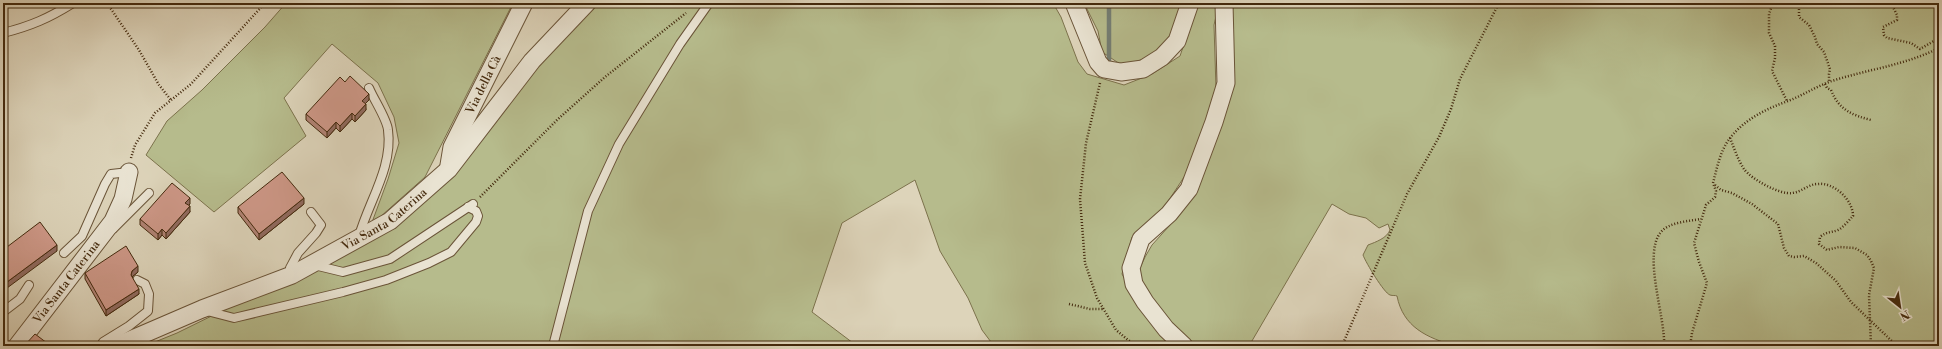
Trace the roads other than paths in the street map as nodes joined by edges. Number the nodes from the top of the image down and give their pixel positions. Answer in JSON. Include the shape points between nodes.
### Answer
{"nodes":[{"id":1,"x":73,"y":3,"type":"edge"},
{"id":2,"x":524,"y":3,"type":"edge"},
{"id":3,"x":587,"y":3,"type":"edge"},
{"id":4,"x":709,"y":3,"type":"edge"},
{"id":5,"x":1074,"y":3,"type":"edge"},
{"id":6,"x":1190,"y":3,"type":"edge"},
{"id":7,"x":1224,"y":3,"type":"edge"},
{"id":8,"x":3,"y":33,"type":"edge"},
{"id":9,"x":369,"y":88,"type":"dead end"},
{"id":10,"x":449,"y":169,"type":"junction"},
{"id":11,"x":129,"y":172,"type":"joint"},
{"id":12,"x":149,"y":194,"type":"dead end"},
{"id":13,"x":311,"y":212,"type":"dead end"},
{"id":14,"x":359,"y":238,"type":"junction"},
{"id":15,"x":93,"y":247,"type":"junction"},
{"id":16,"x":64,"y":253,"type":"dead end"},
{"id":17,"x":311,"y":265,"type":"junction"},
{"id":18,"x":292,"y":275,"type":"junction"},
{"id":19,"x":137,"y":280,"type":"dead end"},
{"id":20,"x":29,"y":286,"type":"dead end"},
{"id":21,"x":202,"y":309,"type":"junction"},
{"id":22,"x":3,"y":312,"type":"edge"},
{"id":23,"x":17,"y":346,"type":"edge"},
{"id":24,"x":101,"y":346,"type":"edge"},
{"id":25,"x":116,"y":346,"type":"edge"},
{"id":26,"x":553,"y":346,"type":"edge"},
{"id":27,"x":1184,"y":346,"type":"edge"}],
"edges":[{"from":1,"to":8,"type":"lane","via":[[25,28]]},
{"from":2,"to":10,"type":"street","name":"Via della Cà","via":[[452,147]]},
{"from":3,"to":10,"type":"street","name":"Via Santa Caterina","via":[[532,61]]},
{"from":4,"to":26,"type":"lane","via":[[680,44],[619,144],[588,211]]},
{"from":5,"to":6,"type":"street","via":[[1103,74],[1143,69],[1162,57],[1177,41]]},
{"from":7,"to":27,"type":"street","via":[[1226,84],[1214,122],[1189,189],[1169,214],[1141,239],[1131,268],[1134,284],[1145,302],[1166,329]]},
{"from":9,"to":14,"type":"lane","via":[[388,129],[388,156]]},
{"from":10,"to":14,"type":"street","name":"Via Santa Caterina","via":[[390,221]]},
{"from":11,"to":15,"type":"street","name":"Via Santa Caterina","via":[[123,199],[113,221]]},
{"from":11,"to":16,"type":"lane","via":[[111,174],[82,236]]},
{"from":12,"to":15,"type":"lane"},
{"from":13,"to":18,"type":"lane","via":[[320,225],[298,253],[290,268]]},
{"from":14,"to":17,"type":"street","name":"Via Santa Caterina"},
{"from":15,"to":23,"type":"street","name":"Via Santa Caterina"},
{"from":17,"to":18,"type":"street","name":"Via Santa Caterina"},
{"from":17,"to":21,"type":"lane","via":[[343,272],[390,259],[470,206],[478,216],[451,252],[429,264],[386,280],[234,318]]},
{"from":18,"to":21,"type":"street","name":"Via Santa Caterina"},
{"from":19,"to":24,"type":"lane","via":[[145,284],[149,294],[148,311],[103,342]]},
{"from":20,"to":22,"type":"lane","via":[[20,300]]},
{"from":21,"to":25,"type":"street","name":"Via Santa Caterina"}]}
